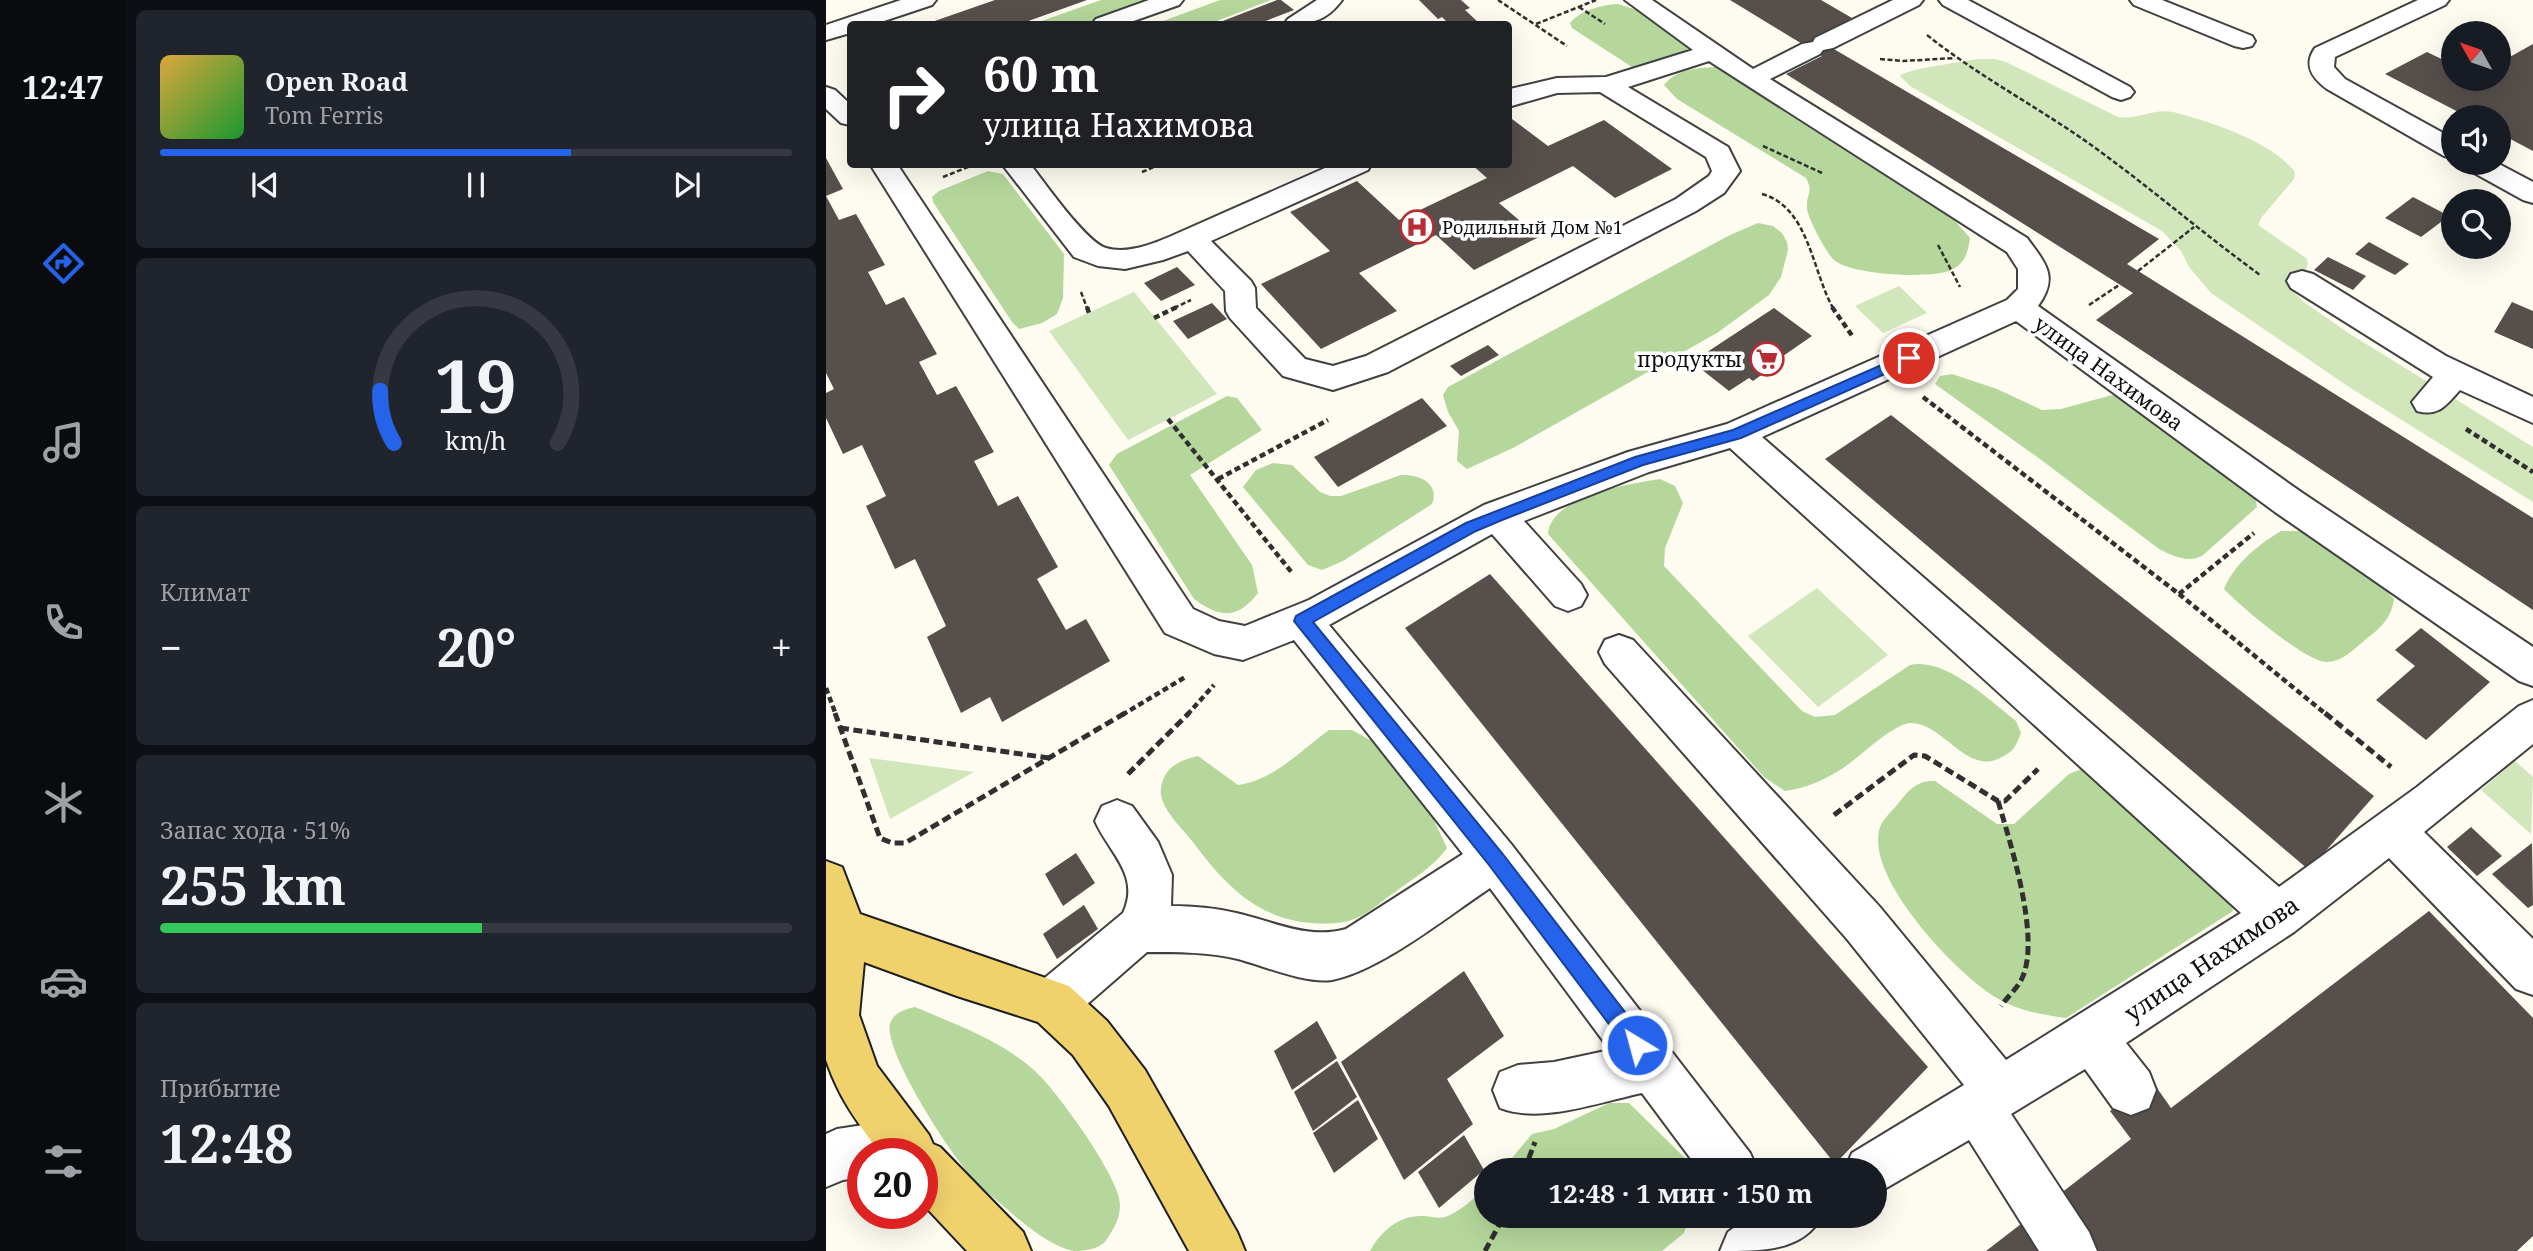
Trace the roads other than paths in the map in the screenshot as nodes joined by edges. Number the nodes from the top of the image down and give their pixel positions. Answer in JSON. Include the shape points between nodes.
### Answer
{"nodes":[{"id":1,"x":848,"y":0,"type":"edge"},
{"id":2,"x":924,"y":0,"type":"edge"},
{"id":3,"x":1171,"y":0,"type":"edge"},
{"id":4,"x":1330,"y":0,"type":"edge"},
{"id":5,"x":1637,"y":0,"type":"edge"},
{"id":6,"x":1951,"y":0,"type":"edge"},
{"id":7,"x":2142,"y":0,"type":"edge"},
{"id":8,"x":2437,"y":0,"type":"edge"},
{"id":9,"x":1901,"y":5,"type":"edge"},
{"id":10,"x":860,"y":21,"type":"edge"},
{"id":11,"x":1112,"y":21,"type":"edge"},
{"id":12,"x":1302,"y":21,"type":"edge"},
{"id":13,"x":836,"y":29,"type":"edge"},
{"id":14,"x":2243,"y":41,"type":"dead end"},
{"id":15,"x":1714,"y":51,"type":"junction"},
{"id":16,"x":1752,"y":79,"type":"junction"},
{"id":17,"x":1612,"y":83,"type":"junction"},
{"id":18,"x":2121,"y":92,"type":"dead end"},
{"id":19,"x":826,"y":94,"type":"edge"},
{"id":20,"x":1512,"y":98,"type":"edge"},
{"id":21,"x":847,"y":114,"type":"edge"},
{"id":22,"x":2441,"y":143,"type":"edge"},
{"id":23,"x":886,"y":168,"type":"edge"},
{"id":24,"x":1018,"y":168,"type":"edge"},
{"id":25,"x":1350,"y":168,"type":"edge"},
{"id":26,"x":2499,"y":175,"type":"edge"},
{"id":27,"x":2533,"y":194,"type":"edge"},
{"id":28,"x":1192,"y":238,"type":"junction"},
{"id":29,"x":2302,"y":281,"type":"dead end"},
{"id":30,"x":2018,"y":307,"type":"junction"},
{"id":31,"x":2455,"y":374,"type":"junction"},
{"id":32,"x":2429,"y":402,"type":"dead end"},
{"id":33,"x":2533,"y":411,"type":"edge"},
{"id":34,"x":1736,"y":434,"type":"junction"},
{"id":35,"x":1497,"y":515,"type":"junction"},
{"id":36,"x":1568,"y":595,"type":"dead end"},
{"id":37,"x":1312,"y":616,"type":"junction"},
{"id":38,"x":1619,"y":652,"type":"dead end"},
{"id":39,"x":2533,"y":669,"type":"edge"},
{"id":40,"x":2533,"y":719,"type":"edge"},
{"id":41,"x":1117,"y":821,"type":"road end"},
{"id":42,"x":2391,"y":829,"type":"junction"},
{"id":43,"x":1495,"y":859,"type":"junction"},
{"id":44,"x":833,"y":907,"type":"edge"},
{"id":45,"x":2278,"y":916,"type":"junction"},
{"id":46,"x":1139,"y":929,"type":"junction"},
{"id":47,"x":2533,"y":972,"type":"edge"},
{"id":48,"x":1052,"y":1003,"type":"junction"},
{"id":49,"x":2091,"y":1037,"type":"junction"},
{"id":50,"x":1653,"y":1066,"type":"junction"},
{"id":51,"x":1518,"y":1090,"type":"dead end"},
{"id":52,"x":2131,"y":1090,"type":"dead end"},
{"id":53,"x":1988,"y":1099,"type":"junction"},
{"id":54,"x":900,"y":1138,"type":"edge"},
{"id":55,"x":847,"y":1155,"type":"edge"},
{"id":56,"x":1722,"y":1158,"type":"edge"},
{"id":57,"x":826,"y":1161,"type":"edge"},
{"id":58,"x":1887,"y":1161,"type":"edge"},
{"id":59,"x":938,"y":1181,"type":"edge"},
{"id":60,"x":1202,"y":1243,"type":"edge"},
{"id":61,"x":1004,"y":1251,"type":"edge"},
{"id":62,"x":2070,"y":1251,"type":"edge"}],
"edges":[{"from":1,"to":13,"type":"lane"},
{"from":2,"to":10,"type":"lane"},
{"from":3,"to":11,"type":"lane"},
{"from":4,"to":12,"type":"lane"},
{"from":5,"to":15,"type":"lane"},
{"from":6,"to":18,"type":"lane"},
{"from":7,"to":14,"type":"lane"},
{"from":8,"to":22,"type":"lane","via":[[2324,53],[2320,62],[2322,71],[2336,84]]},
{"from":9,"to":16,"type":"lane"},
{"from":15,"to":16,"type":"lane"},
{"from":15,"to":17,"type":"lane"},
{"from":16,"to":30,"type":"lane","via":[[2017,245],[2036,277],[2029,299]]},
{"from":17,"to":20,"type":"lane","via":[[1563,86]]},
{"from":17,"to":28,"type":"lane","via":[[1717,153],[1726,171],[1722,180],[1686,205],[1377,364],[1333,378],[1294,368],[1241,311],[1240,288]]},
{"from":19,"to":21,"type":"lane"},
{"from":23,"to":37,"type":"lane","name":"улица Нахимова","via":[[1179,621],[1199,632],[1247,642]]},
{"from":24,"to":28,"type":"lane","via":[[1092,255],[1126,260]]},
{"from":25,"to":28,"type":"lane"},
{"from":26,"to":27,"type":"lane"},
{"from":29,"to":31,"type":"lane"},
{"from":30,"to":34,"type":"lane","name":"улица Нахимова"},
{"from":30,"to":39,"type":"lane","name":"улица Нахимова","via":[[2288,502]]},
{"from":31,"to":32,"type":"lane"},
{"from":31,"to":33,"type":"lane"},
{"from":34,"to":35,"type":"lane","name":"улица Нахимова","via":[[1640,461]]},
{"from":34,"to":45,"type":"lane"},
{"from":35,"to":36,"type":"lane"},
{"from":35,"to":37,"type":"lane","name":"улица Нахимова"},
{"from":37,"to":43,"type":"lane"},
{"from":38,"to":53,"type":"lane","via":[[1794,845],[1969,1050]]},
{"from":40,"to":42,"type":"lane","name":"улица Нахимова","via":[[2432,802]]},
{"from":41,"to":46,"type":"lane","via":[[1150,875],[1152,891]]},
{"from":42,"to":45,"type":"lane","name":"улица Нахимова"},
{"from":42,"to":47,"type":"lane"},
{"from":43,"to":46,"type":"lane","via":[[1357,949],[1330,957],[1191,929]]},
{"from":43,"to":50,"type":"lane"},
{"from":44,"to":48,"type":"main road","via":[[957,973]]},
{"from":44,"to":54,"type":"main road","via":[[835,1015],[858,1081]]},
{"from":45,"to":49,"type":"lane","name":"улица Нахимова"},
{"from":46,"to":48,"type":"lane"},
{"from":48,"to":60,"type":"main road","via":[[1090,1038],[1127,1088]]},
{"from":49,"to":52,"type":"lane"},
{"from":49,"to":53,"type":"lane","name":"улица Нахимова"},
{"from":50,"to":51,"type":"lane"},
{"from":50,"to":56,"type":"lane"},
{"from":53,"to":58,"type":"lane","name":"улица Нахимова"},
{"from":53,"to":62,"type":"lane"},
{"from":55,"to":57,"type":"lane"},
{"from":59,"to":61,"type":"main road"}]}
